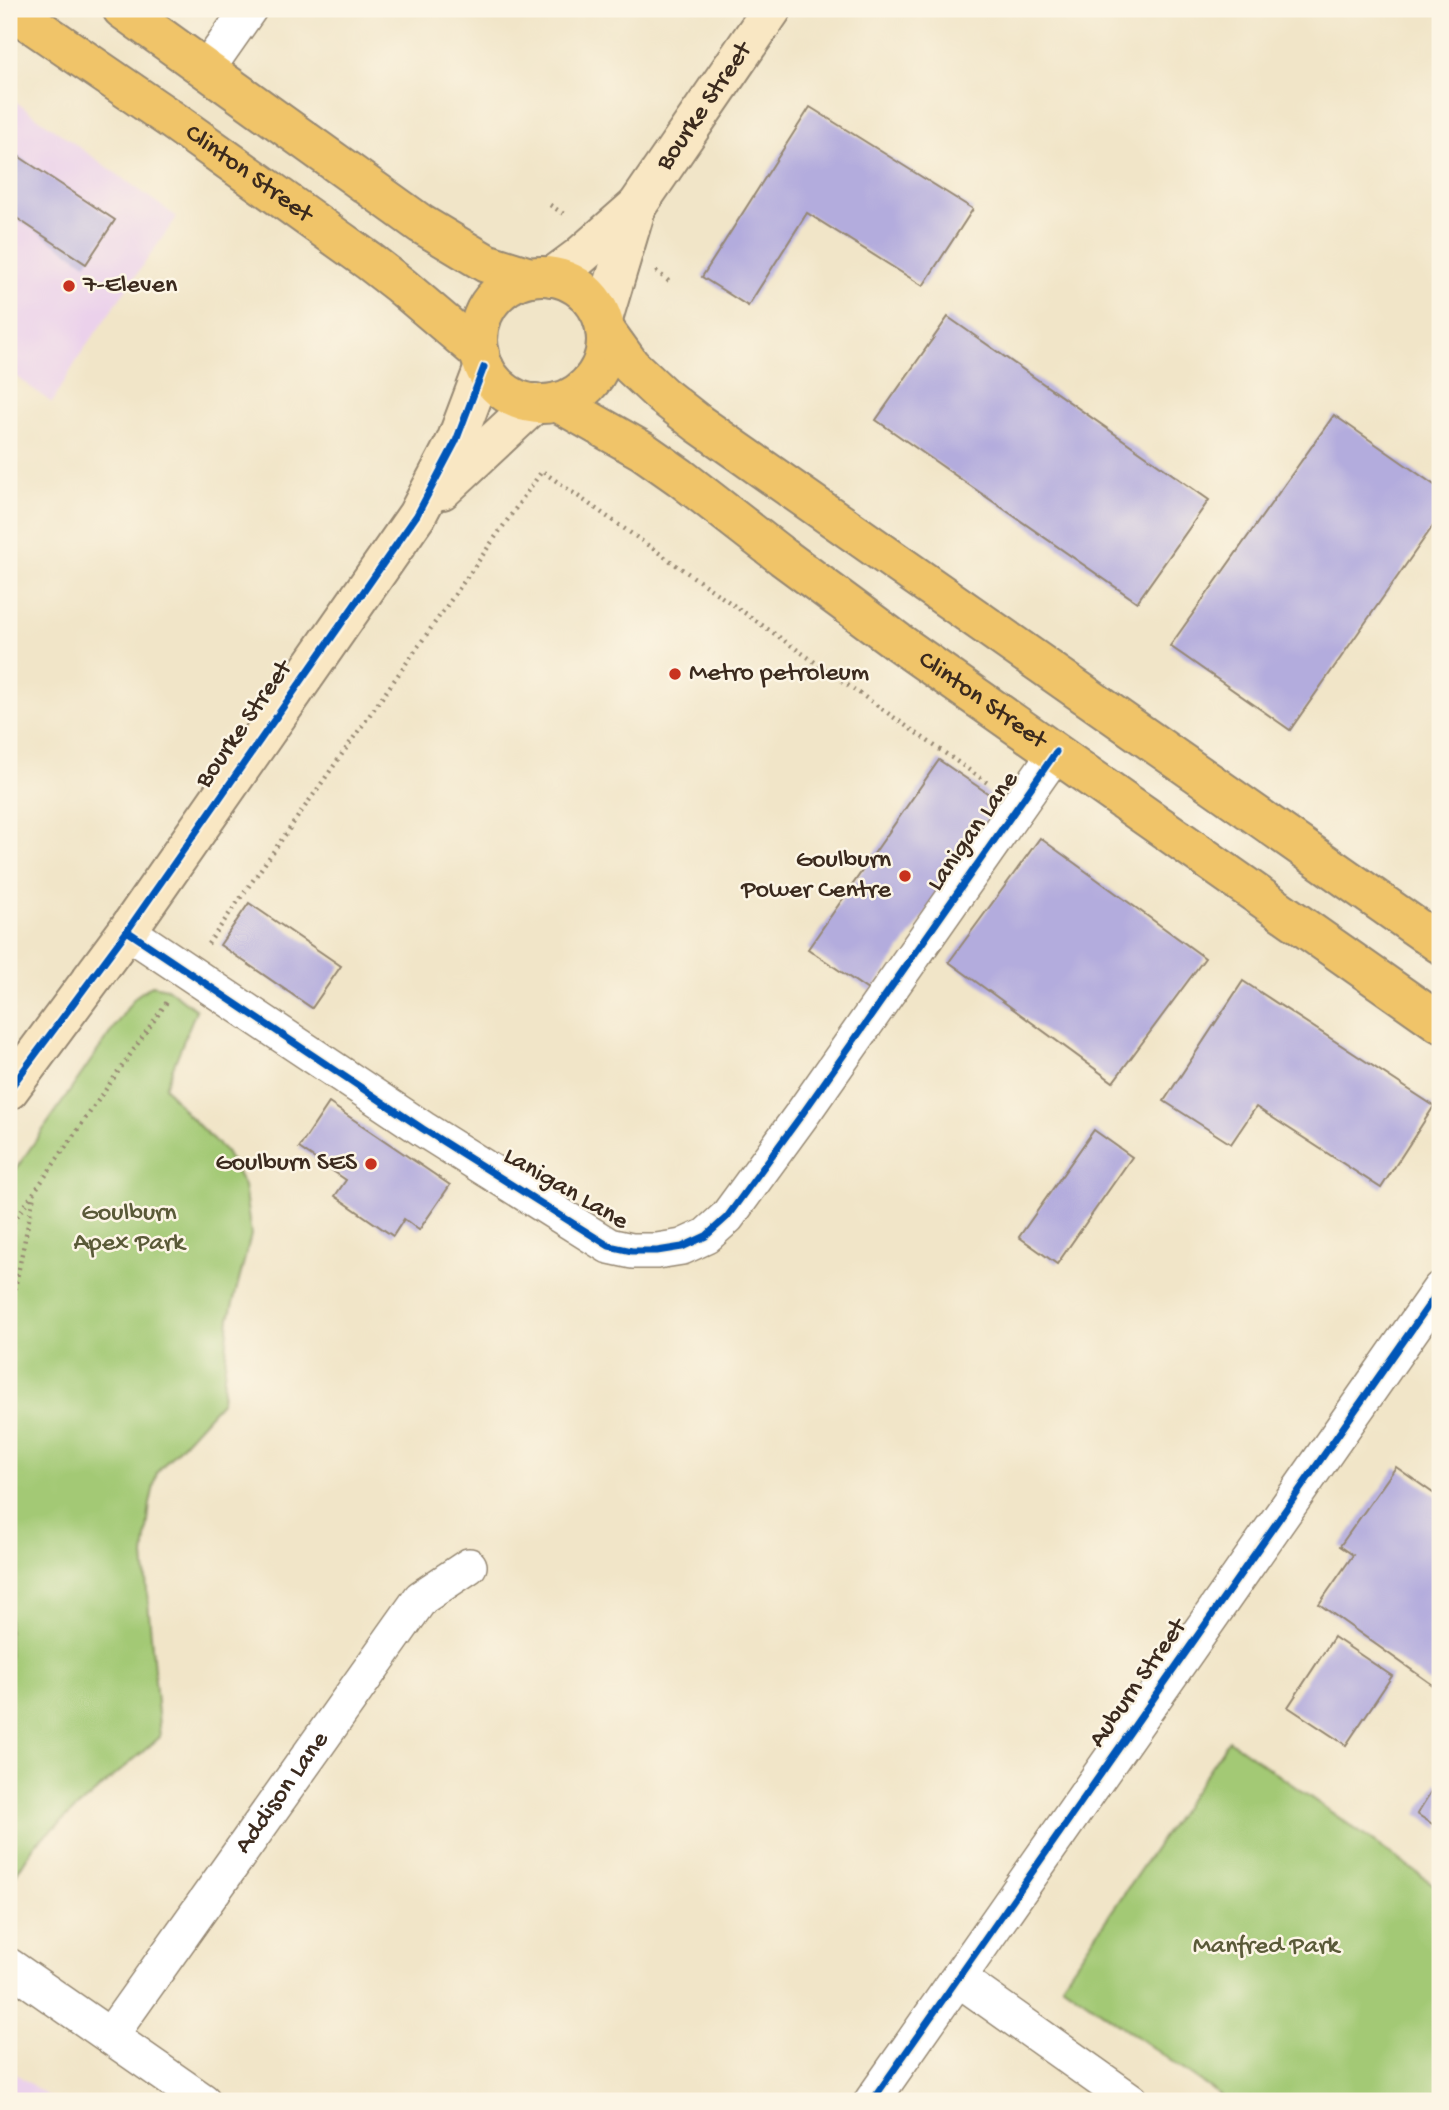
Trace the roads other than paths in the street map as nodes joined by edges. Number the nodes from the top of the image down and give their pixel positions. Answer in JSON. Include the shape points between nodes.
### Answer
{"nodes":[{"id":1,"x":10,"y":9,"type":"edge"},
{"id":2,"x":122,"y":9,"type":"edge"},
{"id":3,"x":248,"y":9,"type":"edge"},
{"id":4,"x":772,"y":9,"type":"edge"},
{"id":5,"x":207,"y":69,"type":"junction"},
{"id":6,"x":636,"y":206,"type":"junction"},
{"id":7,"x":541,"y":277,"type":"junction"},
{"id":8,"x":604,"y":325,"type":"junction"},
{"id":9,"x":482,"y":360,"type":"junction"},
{"id":10,"x":546,"y":402,"type":"junction"},
{"id":11,"x":417,"y":515,"type":"junction"},
{"id":12,"x":1056,"y":752,"type":"junction"},
{"id":13,"x":127,"y":930,"type":"junction"},
{"id":14,"x":1440,"y":944,"type":"edge"},
{"id":15,"x":1440,"y":1023,"type":"edge"},
{"id":16,"x":9,"y":1090,"type":"edge"},
{"id":17,"x":1440,"y":1289,"type":"edge"},
{"id":18,"x":468,"y":1566,"type":"dead end"},
{"id":19,"x":9,"y":1966,"type":"edge"},
{"id":20,"x":958,"y":1979,"type":"junction"},
{"id":21,"x":110,"y":2036,"type":"junction"},
{"id":22,"x":203,"y":2101,"type":"edge"},
{"id":23,"x":872,"y":2101,"type":"edge"},
{"id":24,"x":1131,"y":2101,"type":"edge"}],
"edges":[{"from":1,"to":9,"type":"main road","name":"Clinton Street","via":[[369,261]]},
{"from":2,"to":5,"type":"main road"},
{"from":3,"to":5,"type":"street"},
{"from":4,"to":6,"type":"street","name":"Bourke Street"},
{"from":5,"to":7,"type":"main road","via":[[421,224],[486,263]]},
{"from":6,"to":7,"type":"street","name":"Bourke Street","via":[[579,257]]},
{"from":6,"to":8,"type":"street","name":"Bourke Street"},
{"from":7,"to":8,"type":"main road","via":[[563,280],[583,291]]},
{"from":7,"to":9,"type":"main road","via":[[514,283],[489,305],[478,336]]},
{"from":8,"to":10,"type":"main road","via":[[606,346],[595,376],[572,396]]},
{"from":8,"to":14,"type":"main road","via":[[631,366],[699,424]]},
{"from":9,"to":10,"type":"main road","via":[[491,378],[510,395],[522,401]]},
{"from":9,"to":11,"type":"street","name":"Bourke Street","via":[[456,441]]},
{"from":10,"to":11,"type":"street","name":"Bourke Street","via":[[470,463]]},
{"from":10,"to":12,"type":"main road","name":"Clinton Street","via":[[643,451],[898,642]]},
{"from":11,"to":13,"type":"street","name":"Bourke Street"},
{"from":12,"to":13,"type":"street","name":"Lanigan Lane","via":[[727,1217],[706,1236],[682,1247],[632,1251],[609,1246],[423,1129]]},
{"from":12,"to":15,"type":"main road","name":"Clinton Street"},
{"from":13,"to":16,"type":"street","name":"Bourke Street"},
{"from":17,"to":20,"type":"street","name":"Auburn Street"},
{"from":18,"to":21,"type":"street","name":"Addison Lane","via":[[421,1598]]},
{"from":19,"to":21,"type":"street"},
{"from":20,"to":23,"type":"street","name":"Auburn Street"},
{"from":20,"to":24,"type":"street"},
{"from":21,"to":22,"type":"street"}]}
